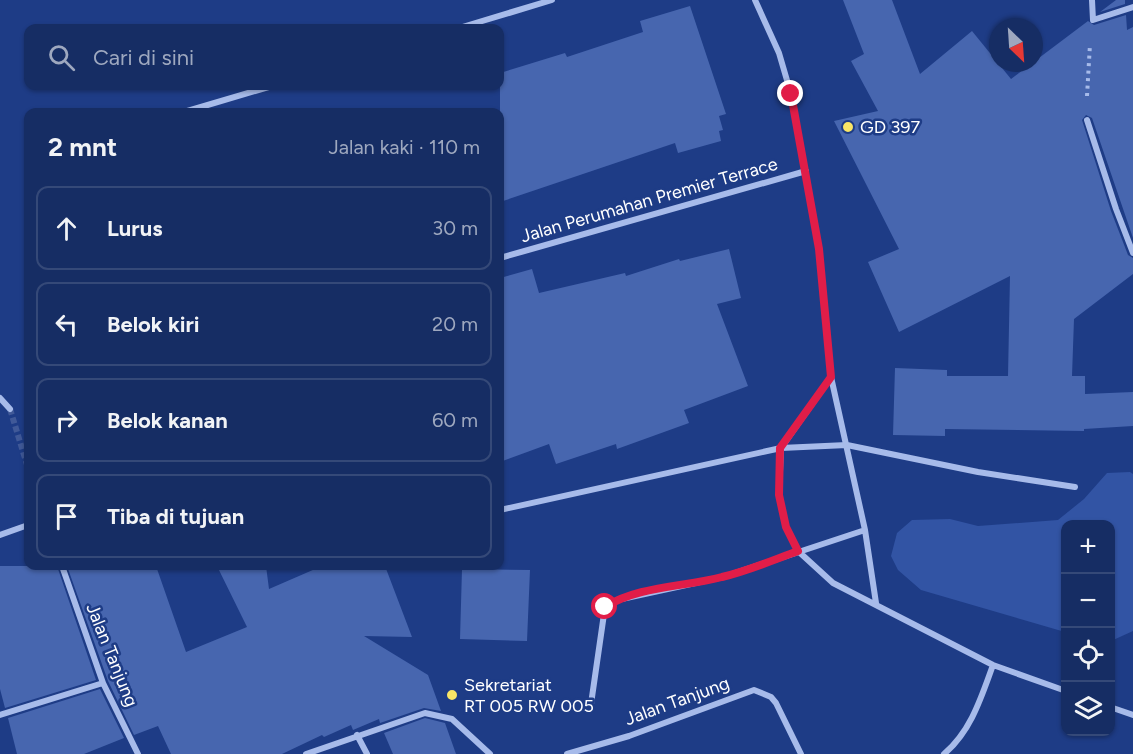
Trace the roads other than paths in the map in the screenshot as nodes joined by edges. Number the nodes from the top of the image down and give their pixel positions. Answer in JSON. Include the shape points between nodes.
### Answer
{"nodes":[{"id":1,"x":552,"y":0,"type":"edge"},
{"id":2,"x":755,"y":0,"type":"edge"},
{"id":3,"x":1092,"y":0,"type":"edge"},
{"id":4,"x":1133,"y":7,"type":"edge"},
{"id":5,"x":472,"y":24,"type":"edge"},
{"id":6,"x":258,"y":90,"type":"edge"},
{"id":7,"x":198,"y":108,"type":"edge"},
{"id":8,"x":1087,"y":120,"type":"road end"},
{"id":9,"x":806,"y":171,"type":"junction"},
{"id":10,"x":1133,"y":253,"type":"edge"},
{"id":11,"x":504,"y":257,"type":"edge"},
{"id":12,"x":831,"y":377,"type":"junction"},
{"id":13,"x":0,"y":398,"type":"edge"},
{"id":14,"x":10,"y":409,"type":"tunnel mouth"},
{"id":15,"x":847,"y":445,"type":"junction"},
{"id":16,"x":780,"y":448,"type":"junction"},
{"id":17,"x":1076,"y":487,"type":"dead end"},
{"id":18,"x":504,"y":509,"type":"edge"},
{"id":19,"x":24,"y":526,"type":"edge"},
{"id":20,"x":865,"y":530,"type":"junction"},
{"id":21,"x":0,"y":535,"type":"edge"},
{"id":22,"x":798,"y":551,"type":"junction"},
{"id":23,"x":63,"y":570,"type":"edge"},
{"id":24,"x":876,"y":603,"type":"junction"},
{"id":25,"x":993,"y":665,"type":"junction"},
{"id":26,"x":103,"y":683,"type":"junction"},
{"id":27,"x":1061,"y":690,"type":"edge"},
{"id":28,"x":591,"y":704,"type":"dead end"},
{"id":29,"x":1115,"y":709,"type":"edge"},
{"id":30,"x":0,"y":715,"type":"edge"},
{"id":31,"x":1133,"y":715,"type":"edge"},
{"id":32,"x":357,"y":735,"type":"junction"},
{"id":33,"x":138,"y":754,"type":"edge"},
{"id":34,"x":306,"y":754,"type":"edge"},
{"id":35,"x":367,"y":754,"type":"edge"},
{"id":36,"x":490,"y":754,"type":"edge"},
{"id":37,"x":567,"y":754,"type":"edge"},
{"id":38,"x":801,"y":754,"type":"edge"},
{"id":39,"x":944,"y":754,"type":"edge"}],
"edges":[{"from":1,"to":5,"type":"street"},
{"from":2,"to":9,"type":"street","name":"Jalan Perumahan Premier Terrace","via":[[779,53]]},
{"from":3,"to":4,"type":"street","via":[[1093,20]]},
{"from":6,"to":7,"type":"street"},
{"from":8,"to":10,"type":"street"},
{"from":9,"to":11,"type":"street","name":"Jalan Perumahan Premier Terrace"},
{"from":9,"to":12,"type":"street","name":"Jalan Perumahan Premier Terrace","via":[[819,249]]},
{"from":12,"to":15,"type":"street","name":"Jalan Perumahan Premier Terrace"},
{"from":12,"to":16,"type":"street"},
{"from":13,"to":14,"type":"street"},
{"from":15,"to":16,"type":"street"},
{"from":15,"to":17,"type":"street"},
{"from":15,"to":20,"type":"street","name":"Jalan Perumahan Premier Terrace"},
{"from":16,"to":18,"type":"street"},
{"from":16,"to":22,"type":"street","via":[[779,495],[786,527]]},
{"from":19,"to":21,"type":"street"},
{"from":20,"to":22,"type":"street"},
{"from":20,"to":24,"type":"street","name":"Jalan Perumahan Premier Terrace"},
{"from":22,"to":24,"type":"street","via":[[833,583]]},
{"from":22,"to":28,"type":"street","via":[[723,577],[626,597],[605,607]]},
{"from":23,"to":26,"type":"street","name":"Jalan Tanjung"},
{"from":24,"to":25,"type":"street"},
{"from":25,"to":27,"type":"street"},
{"from":25,"to":39,"type":"street","via":[[964,733]]},
{"from":26,"to":30,"type":"street"},
{"from":26,"to":33,"type":"street","name":"Jalan Tanjung"},
{"from":29,"to":31,"type":"street"},
{"from":32,"to":34,"type":"street"},
{"from":32,"to":35,"type":"street"},
{"from":32,"to":36,"type":"street","via":[[415,714],[433,713],[452,719]]},
{"from":37,"to":38,"type":"street","name":"Jalan Tanjung","via":[[754,690],[776,703]]}]}
